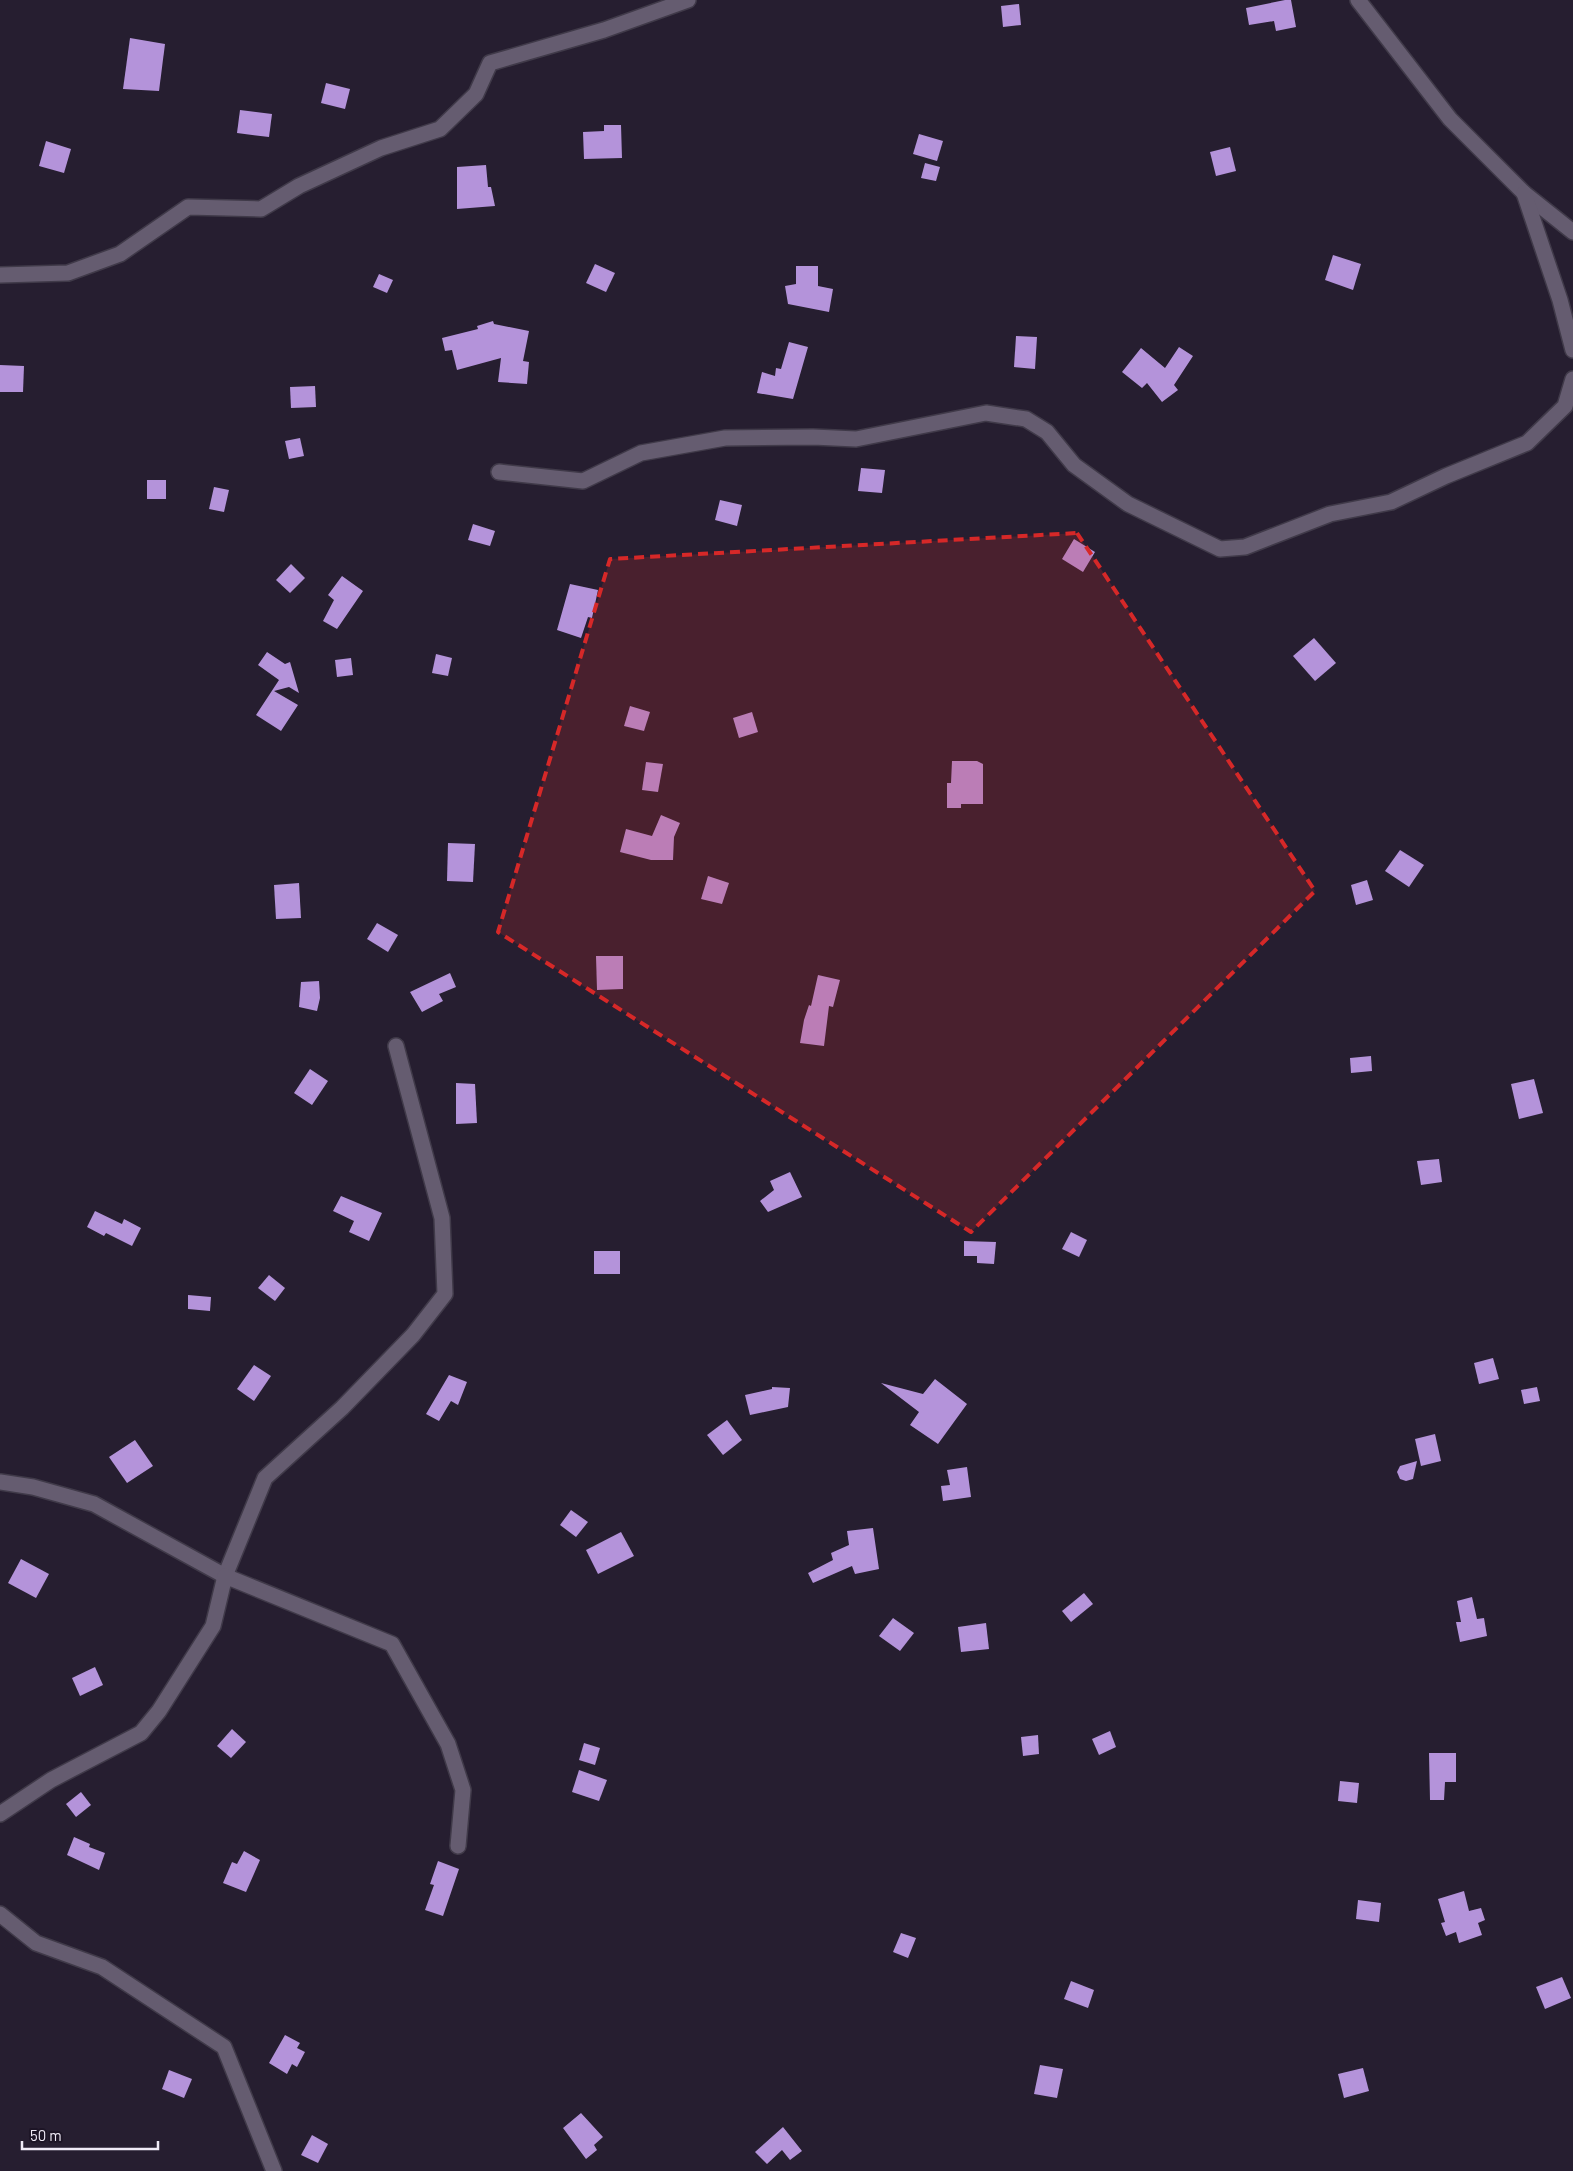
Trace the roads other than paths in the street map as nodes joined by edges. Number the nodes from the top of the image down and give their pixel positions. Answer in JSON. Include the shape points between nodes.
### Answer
{"nodes":[{"id":1,"x":688,"y":0,"type":"edge"},
{"id":2,"x":1358,"y":0,"type":"edge"},
{"id":3,"x":1524,"y":193,"type":"junction"},
{"id":4,"x":1573,"y":232,"type":"edge"},
{"id":5,"x":0,"y":275,"type":"edge"},
{"id":6,"x":1573,"y":350,"type":"edge"},
{"id":7,"x":1573,"y":378,"type":"edge"},
{"id":8,"x":499,"y":472,"type":"dead end"},
{"id":9,"x":396,"y":1046,"type":"dead end"},
{"id":10,"x":0,"y":1482,"type":"edge"},
{"id":11,"x":224,"y":1576,"type":"junction"},
{"id":12,"x":0,"y":1814,"type":"edge"},
{"id":13,"x":458,"y":1846,"type":"dead end"},
{"id":14,"x":0,"y":1914,"type":"edge"},
{"id":15,"x":274,"y":2171,"type":"edge"}],
"edges":[{"from":1,"to":5,"type":"street","via":[[604,30],[490,63],[476,94],[440,130],[381,148],[299,186],[261,209],[188,208],[120,254],[68,273]]},
{"from":2,"to":3,"type":"street","via":[[1450,119]]},
{"from":3,"to":4,"type":"street"},
{"from":3,"to":6,"type":"street"},
{"from":7,"to":8,"type":"street","via":[[1565,406],[1527,443],[1391,502],[1330,514],[1245,547],[1220,549],[1128,504],[1074,465],[1047,432],[1026,419],[986,412],[856,439],[725,438],[642,453],[583,481]]},
{"from":9,"to":11,"type":"street","via":[[442,1218],[445,1294],[413,1335],[342,1408],[266,1478]]},
{"from":10,"to":11,"type":"street","via":[[33,1487],[94,1504]]},
{"from":11,"to":12,"type":"street","via":[[213,1626],[159,1712],[141,1733],[51,1780]]},
{"from":11,"to":13,"type":"street","via":[[392,1644],[448,1744],[463,1790]]},
{"from":14,"to":15,"type":"street","via":[[36,1943],[102,1967],[224,2048]]}]}
